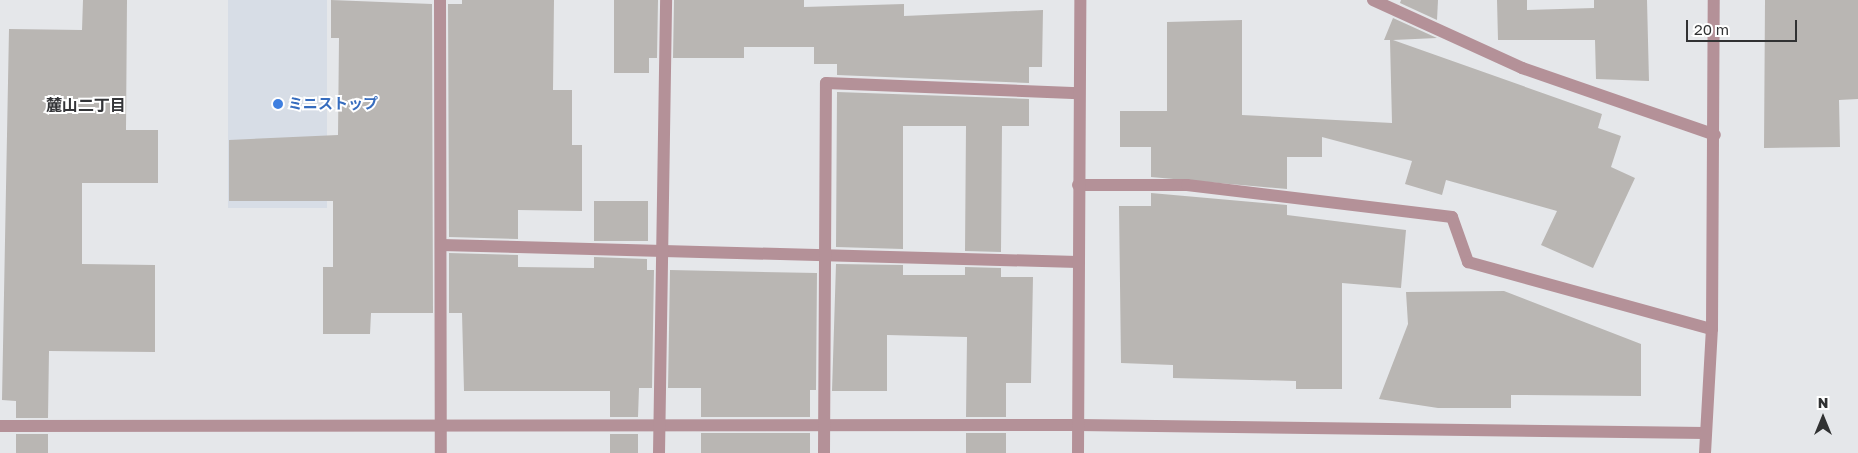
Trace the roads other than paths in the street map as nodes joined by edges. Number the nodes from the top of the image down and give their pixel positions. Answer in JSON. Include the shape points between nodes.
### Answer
{"nodes":[{"id":1,"x":440,"y":0,"type":"edge"},
{"id":2,"x":666,"y":0,"type":"edge"},
{"id":3,"x":1080,"y":0,"type":"edge"},
{"id":4,"x":1373,"y":0,"type":"edge"},
{"id":5,"x":1714,"y":0,"type":"edge"},
{"id":6,"x":1079,"y":93,"type":"junction"},
{"id":7,"x":1715,"y":135,"type":"junction"},
{"id":8,"x":1078,"y":185,"type":"junction"},
{"id":9,"x":441,"y":245,"type":"junction"},
{"id":10,"x":661,"y":251,"type":"junction"},
{"id":11,"x":824,"y":254,"type":"junction"},
{"id":12,"x":1078,"y":262,"type":"junction"},
{"id":13,"x":1712,"y":329,"type":"junction"},
{"id":14,"x":823,"y":425,"type":"junction"},
{"id":15,"x":1078,"y":425,"type":"junction"},
{"id":16,"x":0,"y":426,"type":"edge"},
{"id":17,"x":658,"y":426,"type":"junction"},
{"id":18,"x":441,"y":427,"type":"junction"},
{"id":19,"x":1705,"y":433,"type":"junction"},
{"id":20,"x":441,"y":453,"type":"edge"},
{"id":21,"x":659,"y":453,"type":"edge"},
{"id":22,"x":824,"y":453,"type":"edge"},
{"id":23,"x":1078,"y":453,"type":"edge"},
{"id":24,"x":1705,"y":453,"type":"edge"}],
"edges":[{"from":1,"to":9,"type":"street"},
{"from":2,"to":10,"type":"street"},
{"from":3,"to":6,"type":"street"},
{"from":4,"to":7,"type":"street","via":[[1522,68]]},
{"from":5,"to":7,"type":"street"},
{"from":6,"to":8,"type":"street"},
{"from":6,"to":11,"type":"street","via":[[826,83]]},
{"from":7,"to":13,"type":"street"},
{"from":8,"to":12,"type":"street"},
{"from":8,"to":13,"type":"street","via":[[1187,185],[1452,217],[1468,262]]},
{"from":9,"to":10,"type":"street"},
{"from":9,"to":18,"type":"street"},
{"from":10,"to":11,"type":"street"},
{"from":10,"to":17,"type":"street"},
{"from":11,"to":12,"type":"street"},
{"from":11,"to":14,"type":"street"},
{"from":12,"to":15,"type":"street"},
{"from":13,"to":19,"type":"street"},
{"from":14,"to":15,"type":"street"},
{"from":14,"to":17,"type":"street"},
{"from":14,"to":22,"type":"street"},
{"from":15,"to":19,"type":"street"},
{"from":15,"to":23,"type":"street"},
{"from":16,"to":18,"type":"street"},
{"from":17,"to":18,"type":"street"},
{"from":17,"to":21,"type":"street"},
{"from":18,"to":20,"type":"street"},
{"from":19,"to":24,"type":"street"}]}
